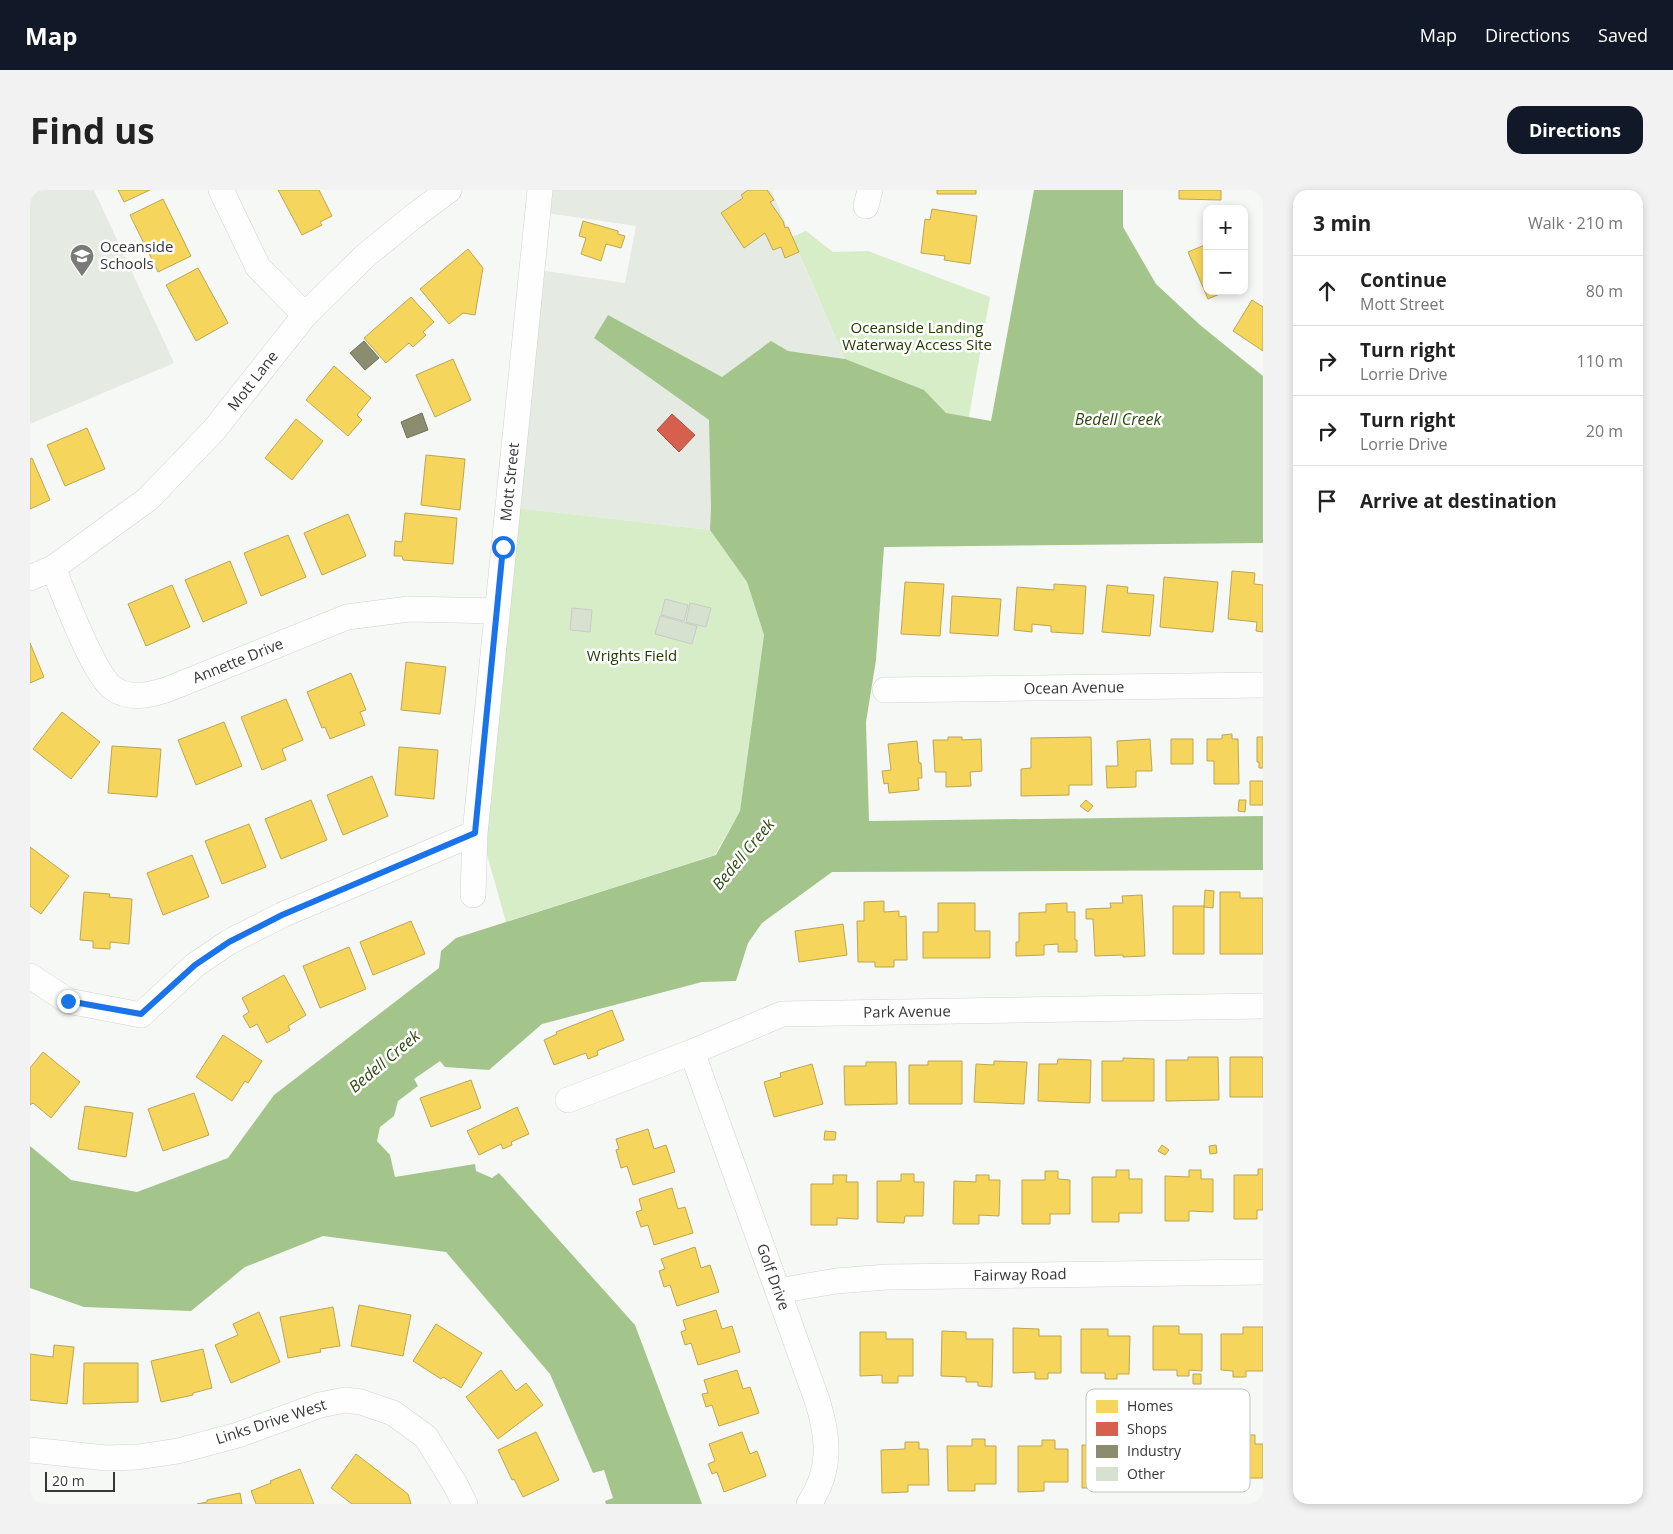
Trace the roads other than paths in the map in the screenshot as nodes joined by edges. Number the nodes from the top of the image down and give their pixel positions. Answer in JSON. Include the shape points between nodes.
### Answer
{"nodes":[{"id":1,"x":221,"y":190,"type":"edge"},
{"id":2,"x":449,"y":190,"type":"edge"},
{"id":3,"x":540,"y":190,"type":"edge"},
{"id":4,"x":305,"y":315,"type":"junction"},
{"id":5,"x":53,"y":568,"type":"junction"},
{"id":6,"x":30,"y":578,"type":"edge"},
{"id":7,"x":497,"y":611,"type":"junction"},
{"id":8,"x":1263,"y":685,"type":"edge"},
{"id":9,"x":885,"y":690,"type":"dead end"},
{"id":10,"x":475,"y":833,"type":"junction"},
{"id":11,"x":473,"y":895,"type":"dead end"},
{"id":12,"x":30,"y":976,"type":"edge"},
{"id":13,"x":1263,"y":1006,"type":"edge"},
{"id":14,"x":692,"y":1052,"type":"junction"},
{"id":15,"x":568,"y":1100,"type":"dead end"},
{"id":16,"x":1263,"y":1272,"type":"edge"},
{"id":17,"x":778,"y":1291,"type":"junction"},
{"id":18,"x":30,"y":1450,"type":"edge"},
{"id":19,"x":465,"y":1504,"type":"edge"},
{"id":20,"x":809,"y":1504,"type":"edge"}],
"edges":[{"from":1,"to":4,"type":"street","via":[[258,268]]},
{"from":2,"to":4,"type":"street","name":"Mott Lane","via":[[365,256]]},
{"from":3,"to":7,"type":"street","name":"Mott Street"},
{"from":4,"to":5,"type":"street","name":"Mott Lane","via":[[214,430],[148,499]]},
{"from":5,"to":6,"type":"street","name":"Mott Lane"},
{"from":5,"to":7,"type":"street","name":"Annette Drive","via":[[95,665],[113,688],[133,696],[166,690],[348,617],[409,609]]},
{"from":7,"to":10,"type":"street","name":"Mott Street"},
{"from":8,"to":9,"type":"street","name":"Ocean Avenue"},
{"from":10,"to":11,"type":"street","name":"Mott Street"},
{"from":10,"to":12,"type":"street","via":[[282,915],[229,942],[195,965],[141,1014],[68,1001]]},
{"from":13,"to":14,"type":"street","name":"Park Avenue","via":[[782,1014]]},
{"from":14,"to":15,"type":"street","name":"Park Avenue"},
{"from":14,"to":17,"type":"street","name":"Golf Drive"},
{"from":16,"to":17,"type":"street","name":"Fairway Road","via":[[887,1277],[836,1281]]},
{"from":17,"to":20,"type":"street","name":"Golf Drive","via":[[826,1429],[827,1451],[822,1478]]},
{"from":18,"to":19,"type":"street","name":"Links Drive West","via":[[106,1458],[178,1451],[238,1435],[320,1404],[345,1400],[394,1413],[426,1437]]}]}
